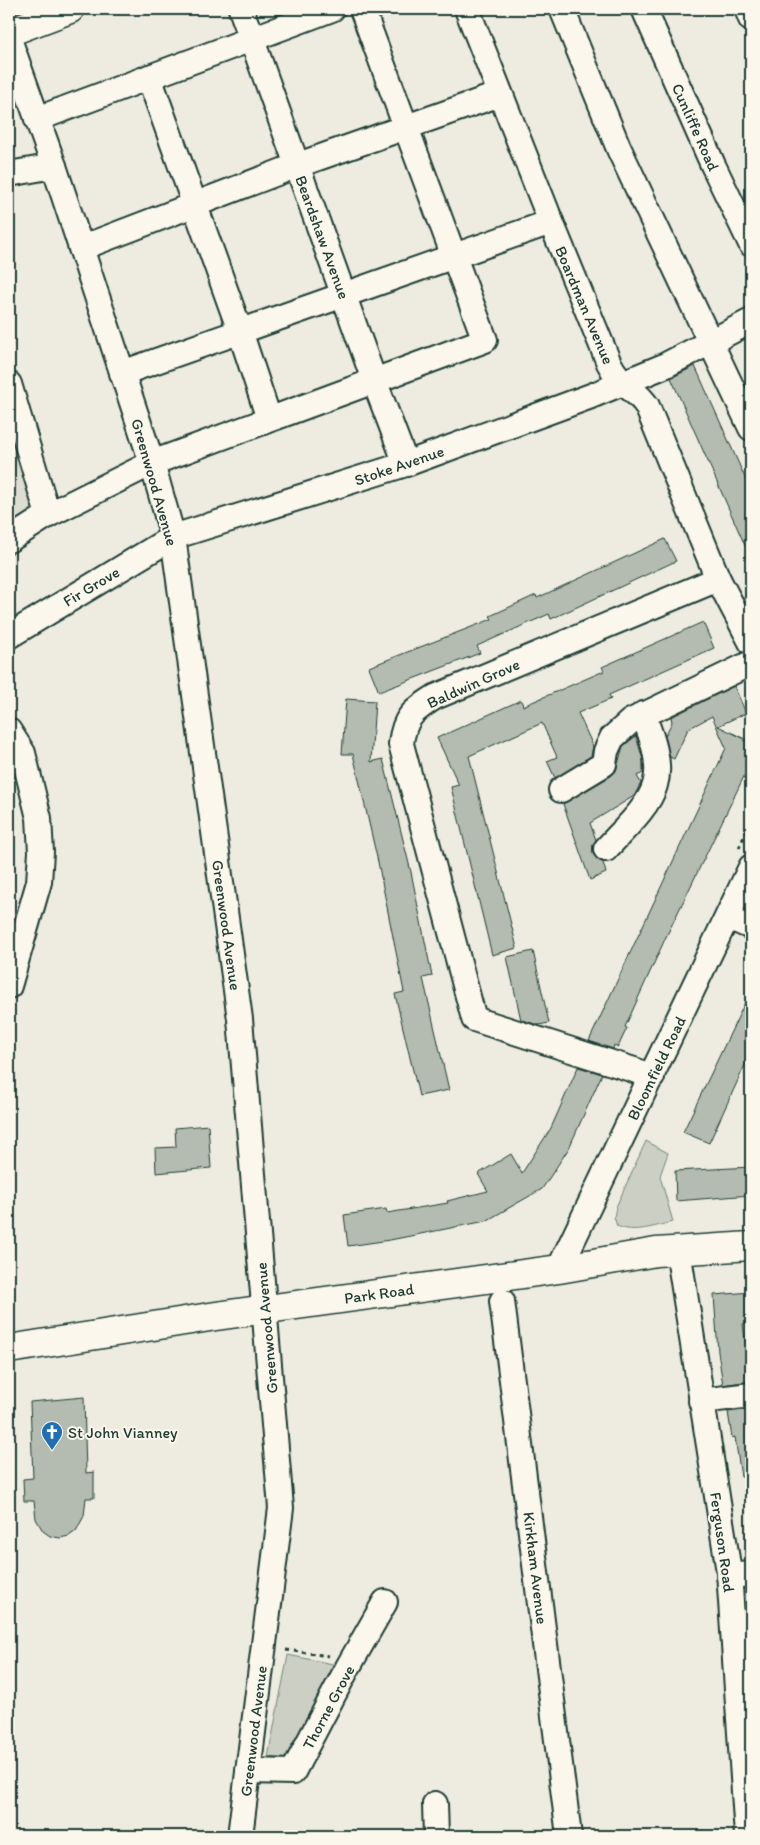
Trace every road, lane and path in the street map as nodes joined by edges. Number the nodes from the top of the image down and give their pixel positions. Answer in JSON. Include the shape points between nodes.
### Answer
{"nodes":[{"id":1,"x":70,"y":9,"type":"edge"},
{"id":2,"x":241,"y":9,"type":"edge"},
{"id":3,"x":332,"y":9,"type":"edge"},
{"id":4,"x":362,"y":9,"type":"edge"},
{"id":5,"x":467,"y":9,"type":"edge"},
{"id":6,"x":562,"y":9,"type":"edge"},
{"id":7,"x":644,"y":9,"type":"edge"},
{"id":8,"x":747,"y":9,"type":"edge"},
{"id":9,"x":751,"y":19,"type":"edge"},
{"id":10,"x":9,"y":32,"type":"edge"},
{"id":11,"x":9,"y":39,"type":"edge"},
{"id":12,"x":252,"y":39,"type":"junction"},
{"id":13,"x":149,"y":77,"type":"junction"},
{"id":14,"x":500,"y":94,"type":"junction"},
{"id":15,"x":37,"y":119,"type":"junction"},
{"id":16,"x":406,"y":127,"type":"junction"},
{"id":17,"x":298,"y":165,"type":"junction"},
{"id":18,"x":54,"y":166,"type":"junction"},
{"id":19,"x":9,"y":174,"type":"edge"},
{"id":20,"x":195,"y":204,"type":"junction"},
{"id":21,"x":551,"y":222,"type":"junction"},
{"id":22,"x":751,"y":244,"type":"edge"},
{"id":23,"x":81,"y":248,"type":"junction"},
{"id":24,"x":454,"y":257,"type":"junction"},
{"id":25,"x":344,"y":294,"type":"junction"},
{"id":26,"x":751,"y":321,"type":"edge"},
{"id":27,"x":240,"y":331,"type":"junction"},
{"id":28,"x":712,"y":343,"type":"junction"},
{"id":29,"x":122,"y":373,"type":"junction"},
{"id":30,"x":374,"y":380,"type":"junction"},
{"id":31,"x":9,"y":384,"type":"edge"},
{"id":32,"x":623,"y":384,"type":"junction"},
{"id":33,"x":269,"y":419,"type":"junction"},
{"id":34,"x":751,"y":428,"type":"edge"},
{"id":35,"x":152,"y":463,"type":"junction"},
{"id":36,"x":406,"y":464,"type":"junction"},
{"id":37,"x":48,"y":515,"type":"junction"},
{"id":38,"x":172,"y":537,"type":"junction"},
{"id":39,"x":9,"y":540,"type":"edge"},
{"id":40,"x":718,"y":579,"type":"junction"},
{"id":41,"x":9,"y":636,"type":"edge"},
{"id":42,"x":751,"y":642,"type":"edge"},
{"id":43,"x":751,"y":663,"type":"edge"},
{"id":44,"x":643,"y":714,"type":"junction"},
{"id":45,"x":9,"y":730,"type":"edge"},
{"id":46,"x":16,"y":756,"type":"edge"},
{"id":47,"x":561,"y":790,"type":"dead end"},
{"id":48,"x":606,"y":848,"type":"dead end"},
{"id":49,"x":751,"y":867,"type":"edge"},
{"id":50,"x":728,"y":917,"type":"junction"},
{"id":51,"x":751,"y":927,"type":"edge"},
{"id":52,"x":9,"y":986,"type":"edge"},
{"id":53,"x":652,"y":1077,"type":"junction"},
{"id":54,"x":751,"y":1246,"type":"edge"},
{"id":55,"x":678,"y":1250,"type":"junction"},
{"id":56,"x":559,"y":1269,"type":"junction"},
{"id":57,"x":502,"y":1301,"type":"dead end"},
{"id":58,"x":264,"y":1309,"type":"junction"},
{"id":59,"x":9,"y":1349,"type":"edge"},
{"id":60,"x":751,"y":1395,"type":"edge"},
{"id":61,"x":701,"y":1401,"type":"junction"},
{"id":62,"x":740,"y":1575,"type":"edge"},
{"id":63,"x":385,"y":1602,"type":"dead end"},
{"id":64,"x":264,"y":1647,"type":"junction"},
{"id":65,"x":352,"y":1660,"type":"junction"},
{"id":66,"x":248,"y":1771,"type":"junction"},
{"id":67,"x":436,"y":1804,"type":"dead end"},
{"id":68,"x":240,"y":1836,"type":"edge"},
{"id":69,"x":436,"y":1836,"type":"edge"},
{"id":70,"x":569,"y":1836,"type":"edge"},
{"id":71,"x":747,"y":1836,"type":"edge"}],
"edges":[{"from":1,"to":10,"type":"main road"},
{"from":2,"to":12,"type":"street","name":"Beardshaw Avenue"},
{"from":3,"to":12,"type":"street"},
{"from":4,"to":16,"type":"street"},
{"from":5,"to":14,"type":"street","name":"Boardman Avenue"},
{"from":6,"to":28,"type":"street","via":[[619,149]]},
{"from":7,"to":22,"type":"street","name":"Cunliffe Road"},
{"from":8,"to":9,"type":"street"},
{"from":11,"to":15,"type":"street","name":"Greenwood Avenue"},
{"from":12,"to":13,"type":"street"},
{"from":12,"to":17,"type":"street","name":"Beardshaw Avenue"},
{"from":13,"to":15,"type":"street"},
{"from":13,"to":20,"type":"street"},
{"from":14,"to":16,"type":"street"},
{"from":14,"to":21,"type":"street","name":"Boardman Avenue"},
{"from":15,"to":18,"type":"street","name":"Greenwood Avenue"},
{"from":16,"to":17,"type":"street"},
{"from":16,"to":24,"type":"street"},
{"from":17,"to":20,"type":"street"},
{"from":17,"to":25,"type":"street","name":"Beardshaw Avenue"},
{"from":18,"to":19,"type":"street"},
{"from":18,"to":23,"type":"street","name":"Greenwood Avenue"},
{"from":20,"to":23,"type":"street"},
{"from":20,"to":27,"type":"street"},
{"from":21,"to":24,"type":"street"},
{"from":21,"to":32,"type":"street","name":"Boardman Avenue","via":[[609,363]]},
{"from":23,"to":29,"type":"street","name":"Greenwood Avenue"},
{"from":24,"to":25,"type":"street"},
{"from":24,"to":30,"type":"street","via":[[485,340]]},
{"from":25,"to":27,"type":"street"},
{"from":25,"to":30,"type":"street","name":"Beardshaw Avenue"},
{"from":26,"to":28,"type":"street","name":"Stoke Avenue"},
{"from":27,"to":29,"type":"street"},
{"from":27,"to":33,"type":"street"},
{"from":28,"to":32,"type":"street","name":"Stoke Avenue"},
{"from":28,"to":34,"type":"street"},
{"from":29,"to":35,"type":"street","name":"Greenwood Avenue"},
{"from":30,"to":33,"type":"street"},
{"from":30,"to":36,"type":"street","name":"Beardshaw Avenue"},
{"from":31,"to":37,"type":"street"},
{"from":32,"to":36,"type":"street","name":"Stoke Avenue"},
{"from":32,"to":40,"type":"street","name":"Boardman Avenue","via":[[647,406]]},
{"from":33,"to":35,"type":"street"},
{"from":35,"to":37,"type":"street"},
{"from":35,"to":38,"type":"street","name":"Greenwood Avenue"},
{"from":36,"to":38,"type":"street","name":"Stoke Avenue"},
{"from":37,"to":39,"type":"street"},
{"from":38,"to":41,"type":"street","name":"Fir Grove"},
{"from":38,"to":58,"type":"street","name":"Greenwood Avenue","via":[[240,1019]]},
{"from":40,"to":42,"type":"street","name":"Boardman Avenue"},
{"from":40,"to":53,"type":"street","name":"Baldwin Grove","via":[[435,697],[407,718],[402,731],[401,744],[474,1019]]},
{"from":43,"to":44,"type":"street"},
{"from":44,"to":47,"type":"street","via":[[612,738],[604,764]]},
{"from":44,"to":48,"type":"street","via":[[652,738],[656,783],[635,816]]},
{"from":45,"to":46,"type":"street"},
{"from":46,"to":52,"type":"street","via":[[39,818],[41,852],[39,882]]},
{"from":49,"to":50,"type":"street","name":"Bloomfield Road"},
{"from":50,"to":51,"type":"street"},
{"from":50,"to":53,"type":"street","name":"Bloomfield Road"},
{"from":53,"to":56,"type":"street","name":"Bloomfield Road"},
{"from":54,"to":55,"type":"main road","name":"Park Road"},
{"from":55,"to":56,"type":"main road","name":"Park Road"},
{"from":55,"to":61,"type":"street","name":"Ferguson Road"},
{"from":56,"to":58,"type":"main road","name":"Park Road"},
{"from":57,"to":70,"type":"street","name":"Kirkham Avenue"},
{"from":58,"to":59,"type":"main road","name":"Park Road"},
{"from":58,"to":64,"type":"street","name":"Greenwood Avenue","via":[[282,1508]]},
{"from":60,"to":61,"type":"street"},
{"from":61,"to":62,"type":"street","name":"Ferguson Road"},
{"from":62,"to":71,"type":"street","name":"Ferguson Road"},
{"from":63,"to":65,"type":"street","name":"Thorne Grove"},
{"from":64,"to":65,"type":"path"},
{"from":64,"to":66,"type":"street","name":"Greenwood Avenue"},
{"from":65,"to":66,"type":"street","name":"Thorne Grove","via":[[293,1772]]},
{"from":66,"to":68,"type":"street","name":"Greenwood Avenue"},
{"from":67,"to":69,"type":"street"}]}
